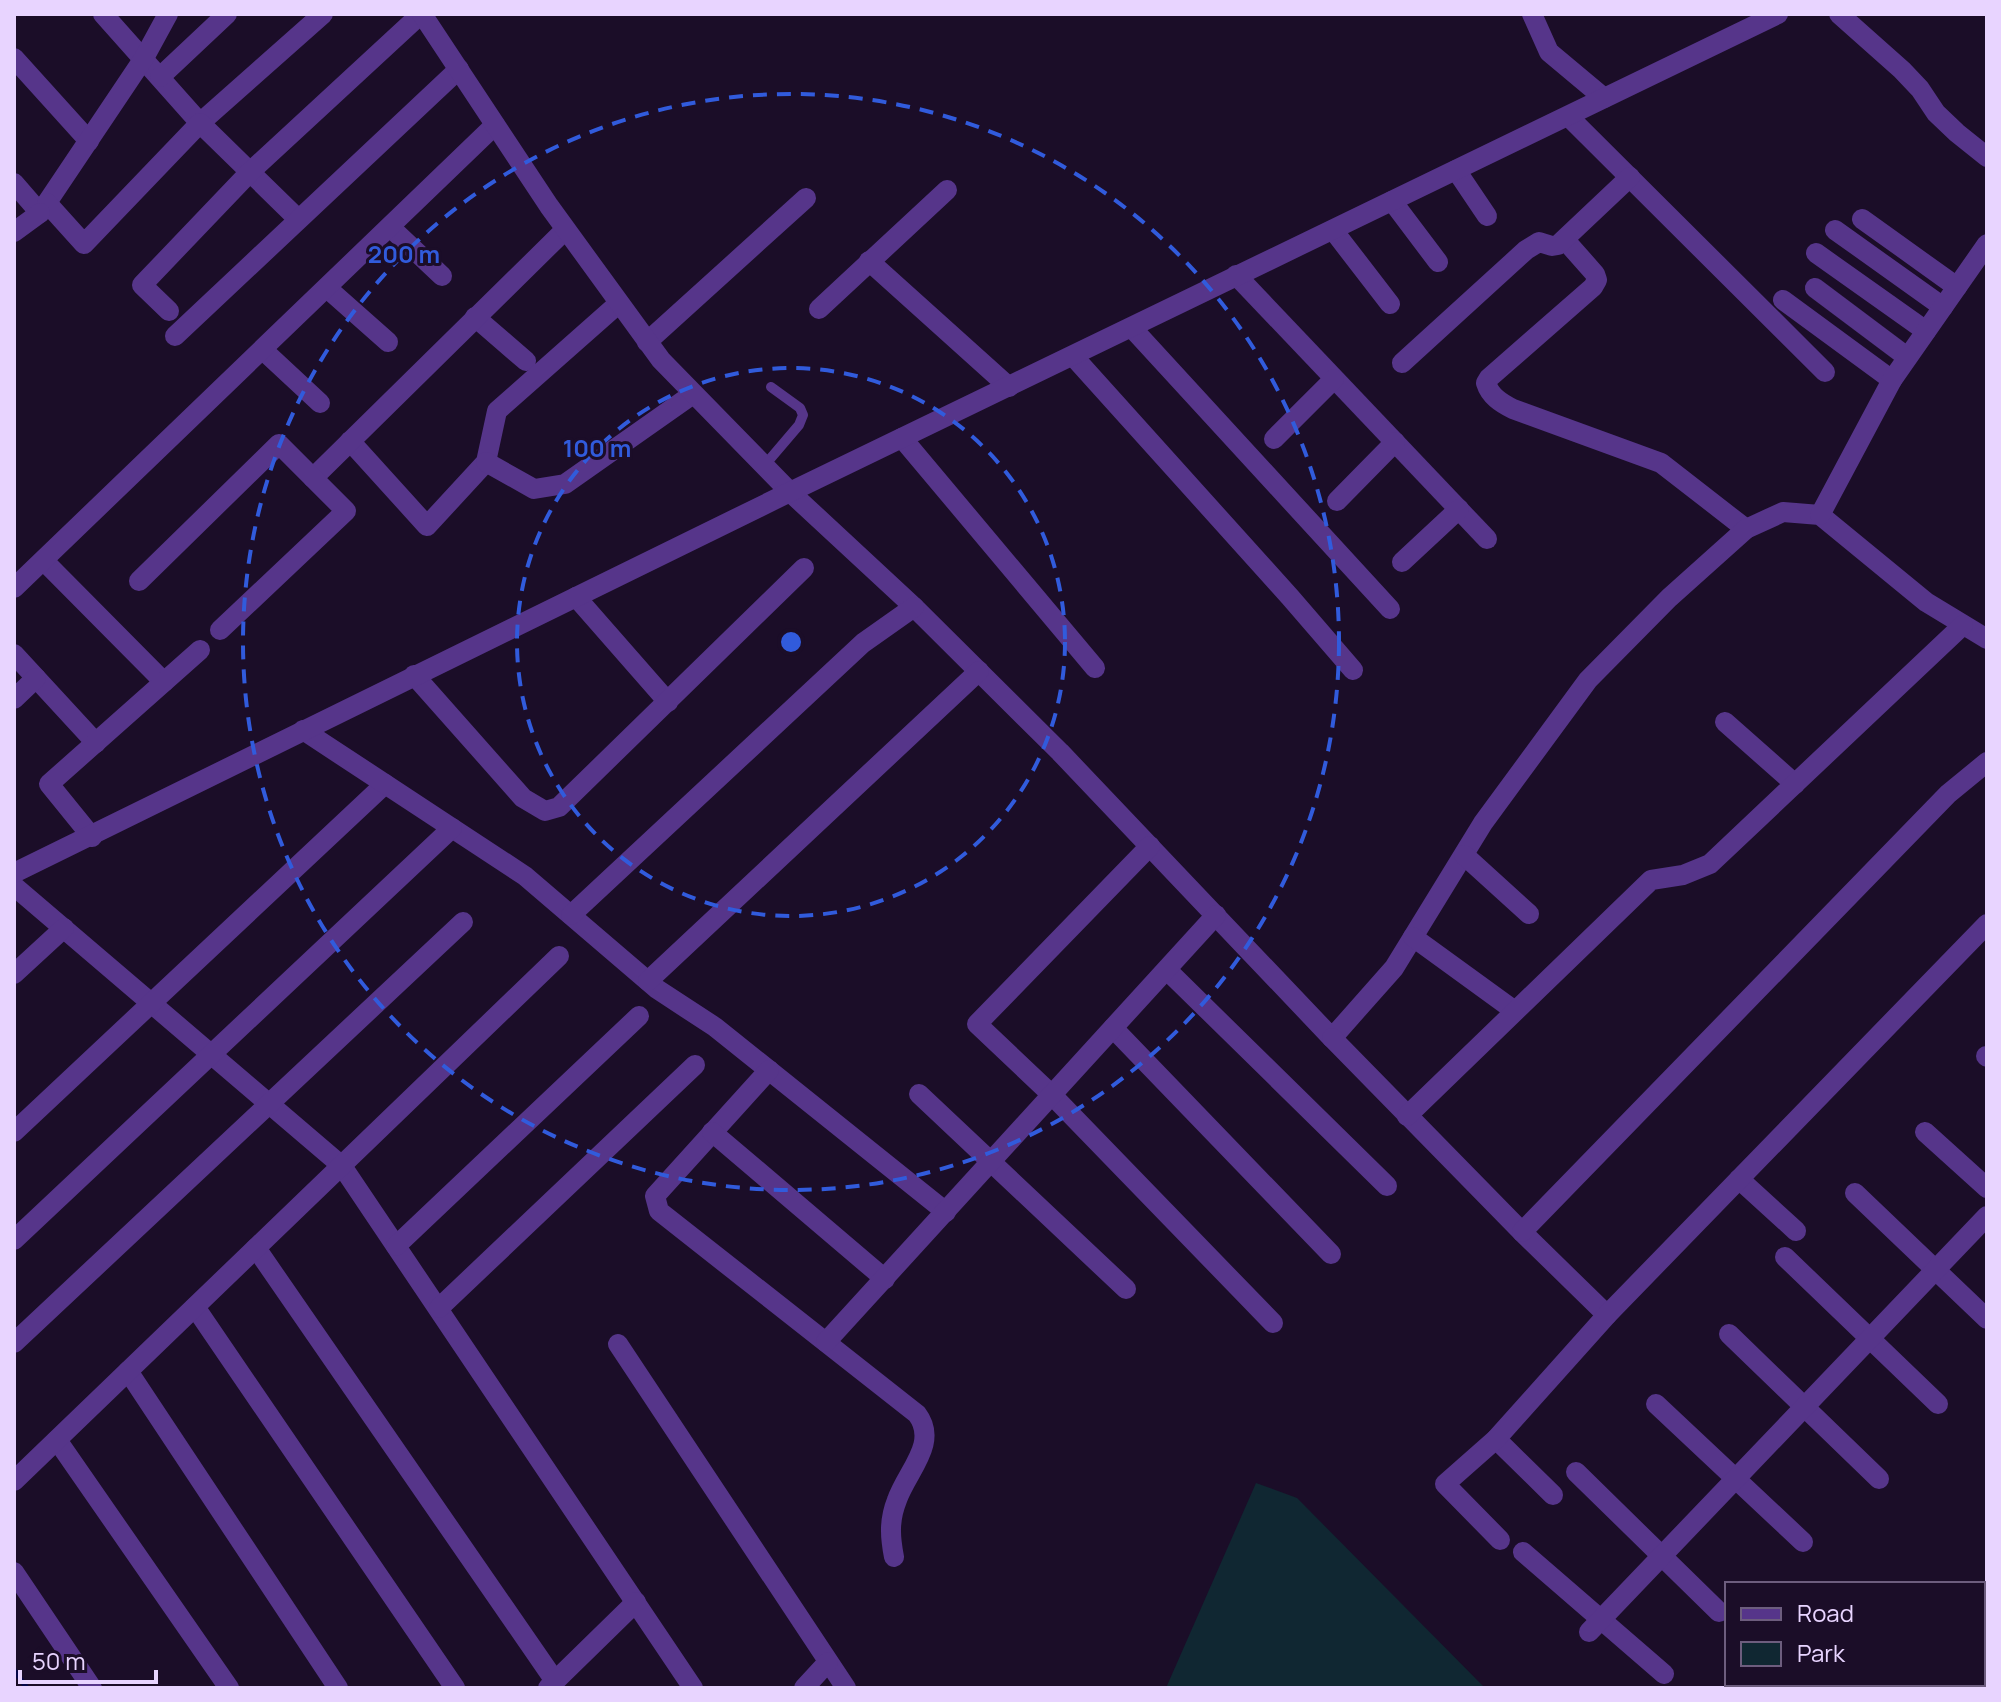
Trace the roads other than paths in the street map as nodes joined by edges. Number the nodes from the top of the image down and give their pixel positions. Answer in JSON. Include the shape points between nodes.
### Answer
{"nodes":[{"id":1,"x":103,"y":14,"type":"edge"},
{"id":2,"x":168,"y":14,"type":"edge"},
{"id":3,"x":227,"y":14,"type":"edge"},
{"id":4,"x":323,"y":14,"type":"edge"},
{"id":5,"x":422,"y":14,"type":"edge"},
{"id":6,"x":1532,"y":14,"type":"edge"},
{"id":7,"x":1778,"y":14,"type":"edge"},
{"id":8,"x":1839,"y":14,"type":"edge"},
{"id":9,"x":14,"y":58,"type":"edge"},
{"id":10,"x":144,"y":58,"type":"junction"},
{"id":11,"x":459,"y":69,"type":"junction"},
{"id":12,"x":160,"y":77,"type":"junction"},
{"id":13,"x":1604,"y":98,"type":"junction"},
{"id":14,"x":1569,"y":117,"type":"junction"},
{"id":15,"x":200,"y":123,"type":"junction"},
{"id":16,"x":495,"y":125,"type":"junction"},
{"id":17,"x":89,"y":141,"type":"junction"},
{"id":18,"x":1987,"y":157,"type":"edge"},
{"id":19,"x":1456,"y":170,"type":"junction"},
{"id":20,"x":250,"y":172,"type":"junction"},
{"id":21,"x":1630,"y":177,"type":"junction"},
{"id":22,"x":14,"y":183,"type":"edge"},
{"id":23,"x":947,"y":190,"type":"dead end"},
{"id":24,"x":806,"y":198,"type":"dead end"},
{"id":25,"x":1392,"y":201,"type":"junction"},
{"id":26,"x":44,"y":208,"type":"junction"},
{"id":27,"x":1487,"y":216,"type":"dead end"},
{"id":28,"x":297,"y":218,"type":"junction"},
{"id":29,"x":1862,"y":219,"type":"dead end"},
{"id":30,"x":390,"y":227,"type":"junction"},
{"id":31,"x":565,"y":230,"type":"junction"},
{"id":32,"x":1333,"y":230,"type":"junction"},
{"id":33,"x":1835,"y":230,"type":"dead end"},
{"id":34,"x":14,"y":232,"type":"edge"},
{"id":35,"x":1565,"y":240,"type":"junction"},
{"id":36,"x":1987,"y":244,"type":"edge"},
{"id":37,"x":1816,"y":253,"type":"dead end"},
{"id":38,"x":869,"y":261,"type":"junction"},
{"id":39,"x":1438,"y":262,"type":"dead end"},
{"id":40,"x":1236,"y":275,"type":"junction"},
{"id":41,"x":442,"y":276,"type":"dead end"},
{"id":42,"x":1957,"y":287,"type":"junction"},
{"id":43,"x":327,"y":288,"type":"junction"},
{"id":44,"x":1815,"y":288,"type":"dead end"},
{"id":45,"x":1783,"y":300,"type":"dead end"},
{"id":46,"x":618,"y":304,"type":"junction"},
{"id":47,"x":1390,"y":304,"type":"dead end"},
{"id":48,"x":1943,"y":307,"type":"junction"},
{"id":49,"x":819,"y":309,"type":"dead end"},
{"id":50,"x":169,"y":311,"type":"dead end"},
{"id":51,"x":475,"y":317,"type":"junction"},
{"id":52,"x":1132,"y":328,"type":"junction"},
{"id":53,"x":1926,"y":331,"type":"junction"},
{"id":54,"x":175,"y":336,"type":"dead end"},
{"id":55,"x":388,"y":342,"type":"dead end"},
{"id":56,"x":647,"y":342,"type":"junction"},
{"id":57,"x":263,"y":350,"type":"junction"},
{"id":58,"x":1073,"y":356,"type":"junction"},
{"id":59,"x":1907,"y":357,"type":"junction"},
{"id":60,"x":526,"y":361,"type":"dead end"},
{"id":61,"x":1402,"y":363,"type":"dead end"},
{"id":62,"x":1825,"y":372,"type":"dead end"},
{"id":63,"x":1334,"y":379,"type":"junction"},
{"id":64,"x":1892,"y":380,"type":"junction"},
{"id":65,"x":771,"y":387,"type":"dead end"},
{"id":66,"x":1009,"y":387,"type":"junction"},
{"id":67,"x":693,"y":394,"type":"junction"},
{"id":68,"x":320,"y":403,"type":"dead end"},
{"id":69,"x":902,"y":438,"type":"junction"},
{"id":70,"x":1274,"y":439,"type":"dead end"},
{"id":71,"x":350,"y":441,"type":"junction"},
{"id":72,"x":1395,"y":442,"type":"junction"},
{"id":73,"x":486,"y":462,"type":"junction"},
{"id":74,"x":764,"y":466,"type":"junction"},
{"id":75,"x":313,"y":478,"type":"junction"},
{"id":76,"x":790,"y":492,"type":"junction"},
{"id":77,"x":1337,"y":501,"type":"dead end"},
{"id":78,"x":1459,"y":509,"type":"junction"},
{"id":79,"x":1820,"y":515,"type":"junction"},
{"id":80,"x":1746,"y":529,"type":"junction"},
{"id":81,"x":1487,"y":539,"type":"dead end"},
{"id":82,"x":44,"y":561,"type":"junction"},
{"id":83,"x":1402,"y":562,"type":"dead end"},
{"id":84,"x":804,"y":568,"type":"dead end"},
{"id":85,"x":139,"y":581,"type":"dead end"},
{"id":86,"x":14,"y":588,"type":"edge"},
{"id":87,"x":576,"y":597,"type":"junction"},
{"id":88,"x":914,"y":607,"type":"junction"},
{"id":89,"x":1390,"y":609,"type":"dead end"},
{"id":90,"x":1963,"y":625,"type":"junction"},
{"id":91,"x":220,"y":630,"type":"dead end"},
{"id":92,"x":1987,"y":639,"type":"edge"},
{"id":93,"x":200,"y":650,"type":"dead end"},
{"id":94,"x":14,"y":654,"type":"edge"},
{"id":95,"x":1095,"y":668,"type":"dead end"},
{"id":96,"x":1353,"y":670,"type":"dead end"},
{"id":97,"x":979,"y":671,"type":"junction"},
{"id":98,"x":414,"y":675,"type":"junction"},
{"id":99,"x":36,"y":678,"type":"junction"},
{"id":100,"x":164,"y":682,"type":"junction"},
{"id":101,"x":14,"y":699,"type":"edge"},
{"id":102,"x":668,"y":702,"type":"junction"},
{"id":103,"x":1725,"y":722,"type":"dead end"},
{"id":104,"x":303,"y":730,"type":"junction"},
{"id":105,"x":96,"y":743,"type":"junction"},
{"id":106,"x":1987,"y":762,"type":"edge"},
{"id":107,"x":385,"y":784,"type":"junction"},
{"id":108,"x":1795,"y":784,"type":"junction"},
{"id":109,"x":452,"y":828,"type":"junction"},
{"id":110,"x":92,"y":837,"type":"junction"},
{"id":111,"x":1150,"y":846,"type":"junction"},
{"id":112,"x":1464,"y":855,"type":"junction"},
{"id":113,"x":14,"y":873,"type":"edge"},
{"id":114,"x":14,"y":886,"type":"edge"},
{"id":115,"x":1529,"y":914,"type":"dead end"},
{"id":116,"x":571,"y":915,"type":"junction"},
{"id":117,"x":1216,"y":915,"type":"junction"},
{"id":118,"x":463,"y":922,"type":"dead end"},
{"id":119,"x":1987,"y":924,"type":"edge"},
{"id":120,"x":64,"y":928,"type":"junction"},
{"id":121,"x":1413,"y":937,"type":"junction"},
{"id":122,"x":559,"y":956,"type":"dead end"},
{"id":123,"x":1167,"y":970,"type":"junction"},
{"id":124,"x":14,"y":974,"type":"edge"},
{"id":125,"x":648,"y":981,"type":"junction"},
{"id":126,"x":152,"y":1003,"type":"junction"},
{"id":127,"x":1515,"y":1011,"type":"junction"},
{"id":128,"x":639,"y":1016,"type":"dead end"},
{"id":129,"x":1113,"y":1028,"type":"junction"},
{"id":130,"x":1332,"y":1038,"type":"junction"},
{"id":131,"x":210,"y":1055,"type":"junction"},
{"id":132,"x":695,"y":1065,"type":"dead end"},
{"id":133,"x":769,"y":1070,"type":"junction"},
{"id":134,"x":919,"y":1094,"type":"dead end"},
{"id":135,"x":1052,"y":1095,"type":"junction"},
{"id":136,"x":268,"y":1104,"type":"junction"},
{"id":137,"x":1407,"y":1116,"type":"junction"},
{"id":138,"x":14,"y":1132,"type":"edge"},
{"id":139,"x":712,"y":1132,"type":"junction"},
{"id":140,"x":1925,"y":1132,"type":"dead end"},
{"id":141,"x":991,"y":1161,"type":"junction"},
{"id":142,"x":342,"y":1166,"type":"junction"},
{"id":143,"x":1739,"y":1179,"type":"junction"},
{"id":144,"x":1387,"y":1186,"type":"dead end"},
{"id":145,"x":1987,"y":1188,"type":"edge"},
{"id":146,"x":1855,"y":1193,"type":"dead end"},
{"id":147,"x":946,"y":1212,"type":"junction"},
{"id":148,"x":1987,"y":1216,"type":"edge"},
{"id":149,"x":1796,"y":1231,"type":"dead end"},
{"id":150,"x":1522,"y":1232,"type":"junction"},
{"id":151,"x":14,"y":1240,"type":"edge"},
{"id":152,"x":396,"y":1246,"type":"junction"},
{"id":153,"x":256,"y":1248,"type":"junction"},
{"id":154,"x":1331,"y":1254,"type":"dead end"},
{"id":155,"x":1785,"y":1257,"type":"dead end"},
{"id":156,"x":1934,"y":1270,"type":"junction"},
{"id":157,"x":885,"y":1279,"type":"junction"},
{"id":158,"x":1126,"y":1289,"type":"dead end"},
{"id":159,"x":195,"y":1307,"type":"junction"},
{"id":160,"x":439,"y":1308,"type":"junction"},
{"id":161,"x":1607,"y":1315,"type":"junction"},
{"id":162,"x":1987,"y":1319,"type":"edge"},
{"id":163,"x":1273,"y":1323,"type":"dead end"},
{"id":164,"x":1729,"y":1334,"type":"dead end"},
{"id":165,"x":1870,"y":1338,"type":"junction"},
{"id":166,"x":826,"y":1342,"type":"junction"},
{"id":167,"x":14,"y":1343,"type":"edge"},
{"id":168,"x":618,"y":1344,"type":"dead end"},
{"id":169,"x":128,"y":1371,"type":"junction"},
{"id":170,"x":1656,"y":1404,"type":"dead end"},
{"id":171,"x":1938,"y":1404,"type":"dead end"},
{"id":172,"x":1804,"y":1407,"type":"junction"},
{"id":173,"x":1496,"y":1439,"type":"junction"},
{"id":174,"x":57,"y":1440,"type":"junction"},
{"id":175,"x":1576,"y":1472,"type":"dead end"},
{"id":176,"x":1736,"y":1478,"type":"junction"},
{"id":177,"x":1879,"y":1479,"type":"dead end"},
{"id":178,"x":14,"y":1481,"type":"edge"},
{"id":179,"x":1553,"y":1495,"type":"dead end"},
{"id":180,"x":1500,"y":1540,"type":"dead end"},
{"id":181,"x":1803,"y":1542,"type":"dead end"},
{"id":182,"x":1523,"y":1552,"type":"dead end"},
{"id":183,"x":1661,"y":1556,"type":"junction"},
{"id":184,"x":894,"y":1557,"type":"dead end"},
{"id":185,"x":14,"y":1572,"type":"edge"},
{"id":186,"x":636,"y":1602,"type":"junction"},
{"id":187,"x":1719,"y":1612,"type":"dead end"},
{"id":188,"x":1595,"y":1625,"type":"junction"},
{"id":189,"x":828,"y":1662,"type":"junction"},
{"id":190,"x":1664,"y":1674,"type":"dead end"},
{"id":191,"x":552,"y":1684,"type":"edge"},
{"id":192,"x":92,"y":1688,"type":"edge"},
{"id":193,"x":229,"y":1688,"type":"edge"},
{"id":194,"x":338,"y":1688,"type":"edge"},
{"id":195,"x":455,"y":1688,"type":"edge"},
{"id":196,"x":693,"y":1688,"type":"edge"},
{"id":197,"x":804,"y":1688,"type":"edge"},
{"id":198,"x":846,"y":1688,"type":"edge"}],
"edges":[{"from":1,"to":10,"type":"street"},
{"from":2,"to":10,"type":"street"},
{"from":3,"to":12,"type":"street"},
{"from":4,"to":15,"type":"street"},
{"from":5,"to":11,"type":"street"},
{"from":5,"to":20,"type":"street"},
{"from":6,"to":13,"type":"street","via":[[1549,52]]},
{"from":7,"to":13,"type":"street"},
{"from":8,"to":18,"type":"street"},
{"from":9,"to":17,"type":"street"},
{"from":10,"to":12,"type":"street"},
{"from":10,"to":17,"type":"street"},
{"from":11,"to":16,"type":"street"},
{"from":11,"to":28,"type":"street"},
{"from":12,"to":15,"type":"street"},
{"from":13,"to":14,"type":"street"},
{"from":14,"to":19,"type":"street"},
{"from":14,"to":21,"type":"street"},
{"from":15,"to":20,"type":"street"},
{"from":15,"to":26,"type":"street","via":[[84,244]]},
{"from":16,"to":30,"type":"street"},
{"from":16,"to":31,"type":"street"},
{"from":17,"to":26,"type":"street"},
{"from":19,"to":25,"type":"street"},
{"from":19,"to":27,"type":"street"},
{"from":20,"to":28,"type":"street"},
{"from":20,"to":50,"type":"street","via":[[142,285]]},
{"from":21,"to":35,"type":"street"},
{"from":21,"to":62,"type":"street"},
{"from":22,"to":26,"type":"street"},
{"from":23,"to":38,"type":"street"},
{"from":24,"to":56,"type":"street"},
{"from":25,"to":32,"type":"street"},
{"from":25,"to":39,"type":"street"},
{"from":26,"to":34,"type":"street"},
{"from":28,"to":54,"type":"street"},
{"from":29,"to":42,"type":"street"},
{"from":30,"to":41,"type":"street"},
{"from":30,"to":43,"type":"street"},
{"from":31,"to":46,"type":"street"},
{"from":31,"to":51,"type":"street"},
{"from":32,"to":40,"type":"street"},
{"from":32,"to":47,"type":"street"},
{"from":33,"to":48,"type":"street"},
{"from":35,"to":61,"type":"street","via":[[1552,246],[1539,242],[1526,250]]},
{"from":35,"to":80,"type":"street","via":[[1597,280],[1489,378],[1488,389],[1513,409],[1661,463]]},
{"from":36,"to":42,"type":"street"},
{"from":37,"to":53,"type":"street"},
{"from":38,"to":49,"type":"street"},
{"from":38,"to":66,"type":"street"},
{"from":40,"to":52,"type":"street"},
{"from":40,"to":63,"type":"street"},
{"from":42,"to":48,"type":"street"},
{"from":43,"to":55,"type":"street"},
{"from":43,"to":57,"type":"street"},
{"from":44,"to":59,"type":"street"},
{"from":45,"to":64,"type":"street"},
{"from":46,"to":56,"type":"street"},
{"from":46,"to":73,"type":"street","via":[[497,411]]},
{"from":48,"to":53,"type":"street"},
{"from":51,"to":60,"type":"street"},
{"from":51,"to":71,"type":"street"},
{"from":52,"to":58,"type":"street"},
{"from":52,"to":89,"type":"street"},
{"from":53,"to":59,"type":"street"},
{"from":56,"to":67,"type":"street"},
{"from":57,"to":68,"type":"street"},
{"from":57,"to":82,"type":"street"},
{"from":58,"to":66,"type":"street"},
{"from":58,"to":96,"type":"street"},
{"from":59,"to":64,"type":"street"},
{"from":63,"to":70,"type":"street"},
{"from":63,"to":72,"type":"street"},
{"from":64,"to":79,"type":"street"},
{"from":65,"to":74,"type":"lane","via":[[803,415]]},
{"from":66,"to":69,"type":"street"},
{"from":67,"to":73,"type":"street","via":[[565,484],[534,489]]},
{"from":67,"to":74,"type":"street"},
{"from":69,"to":76,"type":"street"},
{"from":69,"to":95,"type":"street"},
{"from":71,"to":73,"type":"street","via":[[427,526]]},
{"from":71,"to":75,"type":"street"},
{"from":72,"to":77,"type":"street"},
{"from":72,"to":78,"type":"street"},
{"from":74,"to":76,"type":"street"},
{"from":75,"to":85,"type":"street","via":[[279,444]]},
{"from":75,"to":91,"type":"street","via":[[346,511]]},
{"from":76,"to":87,"type":"street"},
{"from":76,"to":88,"type":"street"},
{"from":78,"to":81,"type":"street"},
{"from":78,"to":83,"type":"street"},
{"from":79,"to":80,"type":"street","via":[[1783,512]]},
{"from":79,"to":90,"type":"street","via":[[1926,602]]},
{"from":80,"to":112,"type":"street","via":[[1588,680]]},
{"from":82,"to":86,"type":"street"},
{"from":82,"to":100,"type":"street"},
{"from":84,"to":102,"type":"street"},
{"from":87,"to":98,"type":"street"},
{"from":87,"to":102,"type":"street"},
{"from":88,"to":97,"type":"street"},
{"from":88,"to":116,"type":"street","via":[[863,643]]},
{"from":90,"to":92,"type":"street"},
{"from":90,"to":108,"type":"street"},
{"from":93,"to":100,"type":"street"},
{"from":94,"to":99,"type":"street"},
{"from":97,"to":111,"type":"street"},
{"from":97,"to":125,"type":"street"},
{"from":98,"to":102,"type":"street","via":[[523,798],[545,811],[559,807]]},
{"from":98,"to":104,"type":"street"},
{"from":99,"to":101,"type":"street"},
{"from":99,"to":105,"type":"street"},
{"from":100,"to":105,"type":"street"},
{"from":103,"to":108,"type":"street"},
{"from":104,"to":107,"type":"street"},
{"from":104,"to":110,"type":"street"},
{"from":105,"to":110,"type":"street","via":[[49,784]]},
{"from":106,"to":150,"type":"street","via":[[1948,794]]},
{"from":107,"to":109,"type":"street"},
{"from":107,"to":126,"type":"street"},
{"from":108,"to":127,"type":"street","via":[[1710,864],[1651,880]]},
{"from":109,"to":116,"type":"street","via":[[525,876]]},
{"from":109,"to":131,"type":"street"},
{"from":110,"to":113,"type":"street"},
{"from":111,"to":117,"type":"street"},
{"from":111,"to":135,"type":"street","via":[[977,1024]]},
{"from":112,"to":115,"type":"street"},
{"from":112,"to":121,"type":"street"},
{"from":114,"to":120,"type":"street"},
{"from":116,"to":125,"type":"street"},
{"from":117,"to":123,"type":"street"},
{"from":117,"to":130,"type":"street"},
{"from":118,"to":136,"type":"street"},
{"from":119,"to":143,"type":"street"},
{"from":120,"to":124,"type":"street"},
{"from":120,"to":126,"type":"street"},
{"from":121,"to":127,"type":"street"},
{"from":121,"to":130,"type":"street","via":[[1394,968]]},
{"from":122,"to":142,"type":"street"},
{"from":123,"to":129,"type":"street"},
{"from":123,"to":144,"type":"street"},
{"from":125,"to":133,"type":"street"},
{"from":126,"to":131,"type":"street"},
{"from":126,"to":138,"type":"street"},
{"from":127,"to":137,"type":"street"},
{"from":128,"to":152,"type":"street"},
{"from":129,"to":135,"type":"street"},
{"from":129,"to":154,"type":"street"},
{"from":130,"to":137,"type":"street"},
{"from":131,"to":136,"type":"street"},
{"from":131,"to":151,"type":"street"},
{"from":132,"to":160,"type":"street"},
{"from":133,"to":139,"type":"street"},
{"from":133,"to":147,"type":"street"},
{"from":134,"to":141,"type":"street"},
{"from":135,"to":141,"type":"street"},
{"from":135,"to":163,"type":"street"},
{"from":136,"to":142,"type":"street"},
{"from":136,"to":167,"type":"street"},
{"from":137,"to":150,"type":"street"},
{"from":139,"to":157,"type":"street"},
{"from":139,"to":166,"type":"street","via":[[655,1196],[659,1211]]},
{"from":140,"to":145,"type":"street"},
{"from":141,"to":147,"type":"street"},
{"from":141,"to":158,"type":"street"},
{"from":142,"to":152,"type":"street"},
{"from":142,"to":153,"type":"street"},
{"from":143,"to":149,"type":"street"},
{"from":143,"to":161,"type":"street"},
{"from":146,"to":156,"type":"street"},
{"from":147,"to":157,"type":"street"},
{"from":148,"to":156,"type":"street"},
{"from":150,"to":161,"type":"street"},
{"from":152,"to":160,"type":"street"},
{"from":153,"to":159,"type":"street"},
{"from":153,"to":191,"type":"street"},
{"from":155,"to":165,"type":"street"},
{"from":156,"to":162,"type":"street"},
{"from":156,"to":165,"type":"street"},
{"from":157,"to":166,"type":"street"},
{"from":159,"to":169,"type":"street"},
{"from":159,"to":195,"type":"street"},
{"from":160,"to":186,"type":"street"},
{"from":161,"to":173,"type":"street"},
{"from":164,"to":172,"type":"street"},
{"from":165,"to":171,"type":"street"},
{"from":165,"to":172,"type":"street"},
{"from":166,"to":184,"type":"street","via":[[926,1426],[926,1439],[889,1530]]},
{"from":168,"to":189,"type":"street"},
{"from":169,"to":174,"type":"street"},
{"from":169,"to":194,"type":"street"},
{"from":170,"to":176,"type":"street"},
{"from":172,"to":176,"type":"street"},
{"from":172,"to":177,"type":"street"},
{"from":173,"to":179,"type":"street"},
{"from":173,"to":180,"type":"street","via":[[1445,1484]]},
{"from":174,"to":178,"type":"street"},
{"from":174,"to":193,"type":"street"},
{"from":175,"to":183,"type":"street"},
{"from":176,"to":181,"type":"street"},
{"from":176,"to":183,"type":"street"},
{"from":182,"to":188,"type":"street"},
{"from":183,"to":187,"type":"street"},
{"from":183,"to":188,"type":"street"},
{"from":185,"to":192,"type":"street"},
{"from":186,"to":191,"type":"street"},
{"from":186,"to":196,"type":"street"},
{"from":188,"to":190,"type":"street"},
{"from":189,"to":197,"type":"street"},
{"from":189,"to":198,"type":"street"}]}
